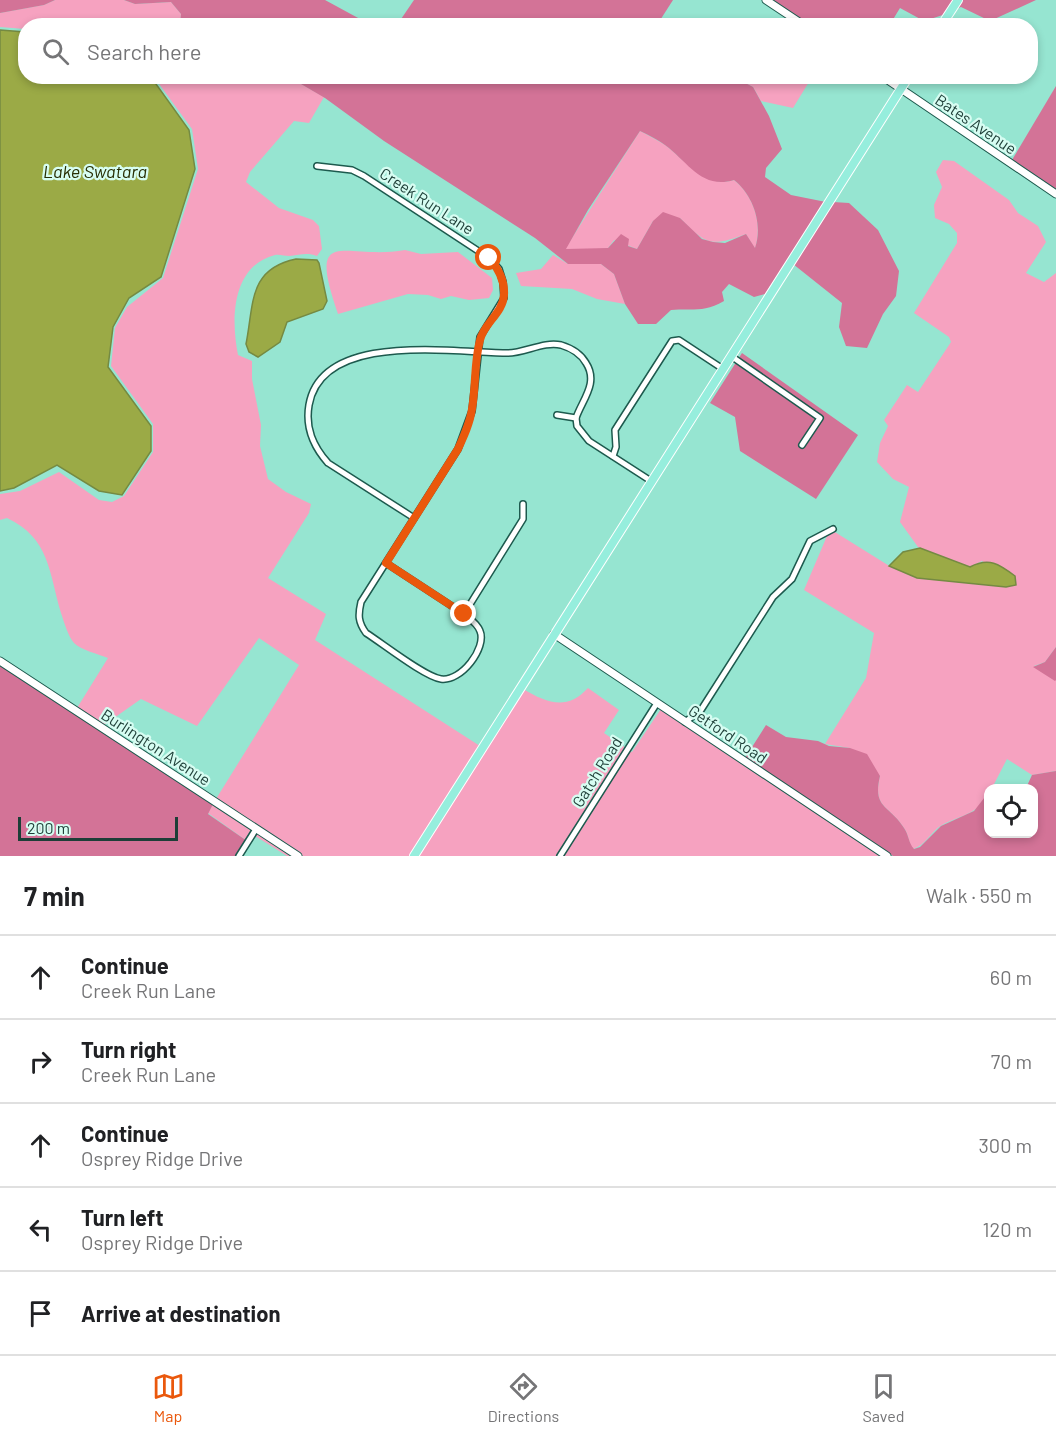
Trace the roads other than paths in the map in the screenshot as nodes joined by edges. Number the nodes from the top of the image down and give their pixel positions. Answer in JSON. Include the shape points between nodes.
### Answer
{"nodes":[{"id":1,"x":766,"y":0,"type":"edge"},
{"id":2,"x":958,"y":0,"type":"edge"},
{"id":3,"x":793,"y":18,"type":"edge"},
{"id":4,"x":946,"y":18,"type":"edge"},
{"id":5,"x":893,"y":84,"type":"edge"},
{"id":6,"x":903,"y":84,"type":"edge"},
{"id":7,"x":900,"y":89,"type":"junction"},
{"id":8,"x":317,"y":166,"type":"dead end"},
{"id":9,"x":1056,"y":194,"type":"edge"},
{"id":10,"x":478,"y":350,"type":"junction"},
{"id":11,"x":731,"y":356,"type":"junction"},
{"id":12,"x":723,"y":369,"type":"junction"},
{"id":13,"x":557,"y":416,"type":"dead end"},
{"id":14,"x":576,"y":418,"type":"junction"},
{"id":15,"x":802,"y":446,"type":"dead end"},
{"id":16,"x":612,"y":456,"type":"junction"},
{"id":17,"x":651,"y":482,"type":"junction"},
{"id":18,"x":523,"y":504,"type":"dead end"},
{"id":19,"x":414,"y":518,"type":"junction"},
{"id":20,"x":833,"y":529,"type":"dead end"},
{"id":21,"x":386,"y":563,"type":"junction"},
{"id":22,"x":464,"y":614,"type":"junction"},
{"id":23,"x":554,"y":634,"type":"junction"},
{"id":24,"x":0,"y":661,"type":"edge"},
{"id":25,"x":657,"y":703,"type":"junction"},
{"id":26,"x":685,"y":722,"type":"junction"},
{"id":27,"x":256,"y":829,"type":"junction"},
{"id":28,"x":239,"y":856,"type":"edge"},
{"id":29,"x":298,"y":856,"type":"edge"},
{"id":30,"x":414,"y":856,"type":"edge"},
{"id":31,"x":560,"y":856,"type":"edge"},
{"id":32,"x":887,"y":856,"type":"edge"}],
"edges":[{"from":1,"to":3,"type":"street"},
{"from":2,"to":4,"type":"main road"},
{"from":5,"to":7,"type":"street","name":"Bates Avenue"},
{"from":6,"to":7,"type":"main road"},
{"from":7,"to":9,"type":"street","name":"Bates Avenue"},
{"from":7,"to":11,"type":"main road"},
{"from":8,"to":10,"type":"street","name":"Creek Run Lane","via":[[352,170],[364,176],[489,258],[499,269],[504,298],[483,330]]},
{"from":10,"to":14,"type":"street","via":[[514,353],[548,344],[580,355],[588,365],[591,386]]},
{"from":10,"to":19,"type":"street","name":"Creek Run Lane","via":[[472,411],[466,431]]},
{"from":10,"to":19,"type":"street","via":[[398,350],[356,359],[333,368],[314,389],[307,419],[318,451],[328,462]]},
{"from":11,"to":12,"type":"main road"},
{"from":11,"to":15,"type":"street","via":[[820,418]]},
{"from":12,"to":16,"type":"street","via":[[679,340],[672,341],[615,430]]},
{"from":12,"to":17,"type":"main road"},
{"from":13,"to":14,"type":"street"},
{"from":14,"to":16,"type":"street","via":[[582,434]]},
{"from":16,"to":17,"type":"street"},
{"from":17,"to":23,"type":"main road"},
{"from":18,"to":22,"type":"street","via":[[523,519]]},
{"from":19,"to":21,"type":"street","name":"Creek Run Lane"},
{"from":20,"to":26,"type":"street","via":[[810,541],[792,579],[773,597],[701,710]]},
{"from":21,"to":22,"type":"street"},
{"from":21,"to":22,"type":"street","name":"Creek Run Lane","via":[[361,602],[359,624],[366,633],[435,678],[455,678],[465,671],[480,643],[481,632]]},
{"from":23,"to":25,"type":"street","name":"Getford Road"},
{"from":23,"to":30,"type":"main road"},
{"from":24,"to":27,"type":"street","name":"Burlington Avenue"},
{"from":25,"to":26,"type":"street","name":"Getford Road"},
{"from":25,"to":31,"type":"street","name":"Gatch Road"},
{"from":26,"to":32,"type":"street","name":"Getford Road"},
{"from":27,"to":28,"type":"street"},
{"from":27,"to":29,"type":"street","name":"Burlington Avenue"}]}
